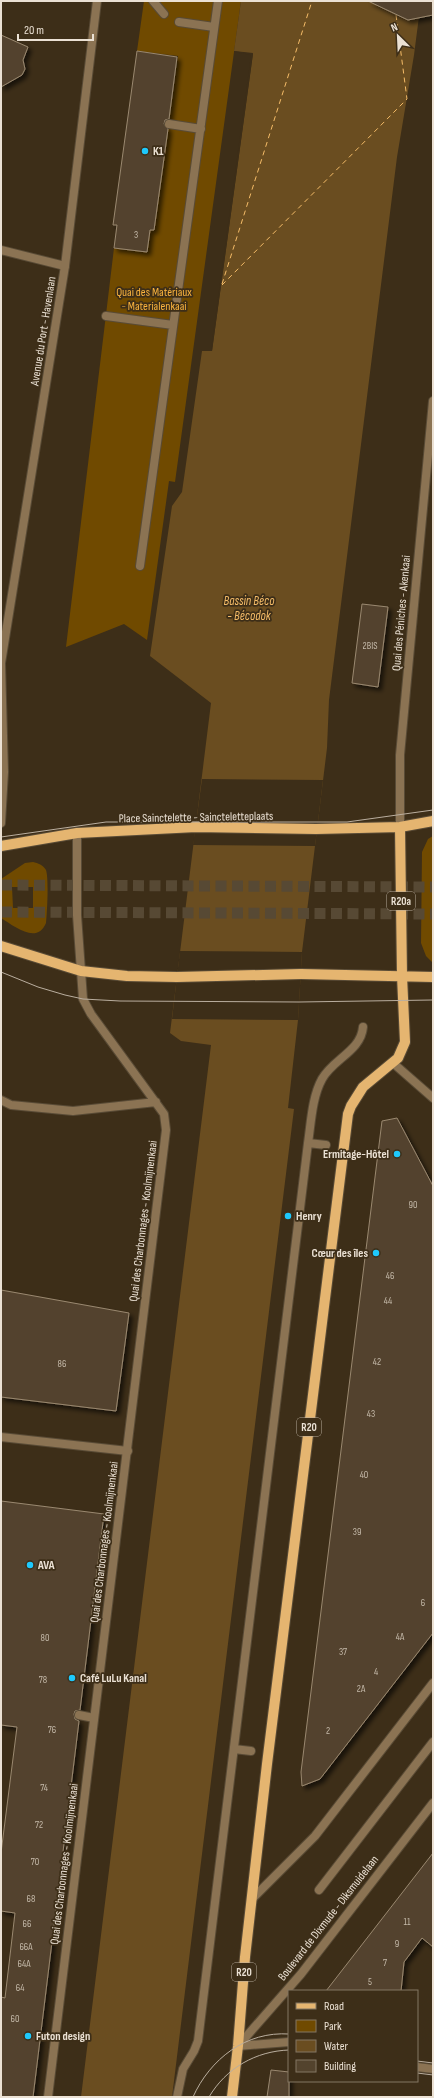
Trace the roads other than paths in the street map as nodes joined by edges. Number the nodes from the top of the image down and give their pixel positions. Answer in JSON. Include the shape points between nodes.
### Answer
{"nodes":[{"id":1,"x":97,"y":1,"type":"edge"},
{"id":2,"x":153,"y":1,"type":"edge"},
{"id":3,"x":218,"y":1,"type":"edge"},
{"id":4,"x":164,"y":14,"type":"dead end"},
{"id":5,"x":179,"y":22,"type":"dead end"},
{"id":6,"x":214,"y":27,"type":"junction"},
{"id":7,"x":168,"y":124,"type":"dead end"},
{"id":8,"x":200,"y":128,"type":"junction"},
{"id":9,"x":1,"y":250,"type":"edge"},
{"id":10,"x":65,"y":266,"type":"junction"},
{"id":11,"x":106,"y":316,"type":"dead end"},
{"id":12,"x":173,"y":325,"type":"junction"},
{"id":13,"x":433,"y":401,"type":"edge"},
{"id":14,"x":140,"y":566,"type":"dead end"},
{"id":15,"x":1,"y":663,"type":"edge"},
{"id":16,"x":433,"y":821,"type":"edge"},
{"id":17,"x":1,"y":823,"type":"edge"},
{"id":18,"x":400,"y":827,"type":"junction"},
{"id":19,"x":77,"y":833,"type":"junction"},
{"id":20,"x":1,"y":846,"type":"edge"},
{"id":21,"x":1,"y":946,"type":"edge"},
{"id":22,"x":81,"y":971,"type":"junction"},
{"id":23,"x":402,"y":976,"type":"junction"},
{"id":24,"x":433,"y":977,"type":"edge"},
{"id":25,"x":363,"y":1027,"type":"dead end"},
{"id":26,"x":393,"y":1063,"type":"junction"},
{"id":27,"x":433,"y":1098,"type":"edge"},
{"id":28,"x":1,"y":1100,"type":"edge"},
{"id":29,"x":156,"y":1102,"type":"junction"},
{"id":30,"x":11,"y":1105,"type":"junction"},
{"id":31,"x":1,"y":1106,"type":"edge"},
{"id":32,"x":308,"y":1143,"type":"junction"},
{"id":33,"x":326,"y":1145,"type":"dead end"},
{"id":34,"x":1,"y":1437,"type":"edge"},
{"id":35,"x":128,"y":1452,"type":"junction"},
{"id":36,"x":433,"y":1683,"type":"edge"},
{"id":37,"x":80,"y":1715,"type":"dead end"},
{"id":38,"x":94,"y":1718,"type":"junction"},
{"id":39,"x":433,"y":1742,"type":"edge"},
{"id":40,"x":234,"y":1749,"type":"junction"},
{"id":41,"x":251,"y":1751,"type":"dead end"},
{"id":42,"x":433,"y":1803,"type":"edge"},
{"id":43,"x":319,"y":1890,"type":"dead end"},
{"id":44,"x":252,"y":1899,"type":"junction"},
{"id":45,"x":288,"y":2042,"type":"edge"},
{"id":46,"x":238,"y":2046,"type":"junction"},
{"id":47,"x":418,"y":2067,"type":"edge"},
{"id":48,"x":433,"y":2069,"type":"edge"},
{"id":49,"x":48,"y":2097,"type":"edge"},
{"id":50,"x":178,"y":2097,"type":"edge"},
{"id":51,"x":232,"y":2097,"type":"edge"}],
"edges":[{"from":1,"to":10,"type":"street","name":"Avenue du Port - Havenlaan"},
{"from":2,"to":4,"type":"street"},
{"from":3,"to":6,"type":"street"},
{"from":5,"to":6,"type":"street"},
{"from":6,"to":8,"type":"street"},
{"from":7,"to":8,"type":"street"},
{"from":8,"to":12,"type":"street"},
{"from":9,"to":10,"type":"street"},
{"from":10,"to":15,"type":"street","name":"Avenue du Port - Havenlaan"},
{"from":11,"to":12,"type":"street"},
{"from":12,"to":14,"type":"street"},
{"from":13,"to":18,"type":"street","name":"Quai des Péniches - Akenkaai","via":[[400,755]]},
{"from":15,"to":17,"type":"street","via":[[4,772]]},
{"from":16,"to":18,"type":"main road","name":"Place Sainctelette - Saincteletteplaats"},
{"from":18,"to":19,"type":"main road","name":"Place Sainctelette - Saincteletteplaats","via":[[196,828]]},
{"from":18,"to":23,"type":"main road","number":"R20a"},
{"from":19,"to":20,"type":"main road","name":"Place Sainctelette - Saincteletteplaats"},
{"from":19,"to":22,"type":"street","via":[[77,915]]},
{"from":21,"to":22,"type":"main road"},
{"from":22,"to":23,"type":"main road","bridge":true,"via":[[127,976],[177,977],[301,974]]},
{"from":22,"to":29,"type":"street","name":"Quai des Charbonnages - Koolmijnenkaai","via":[[83,999],[91,1014],[114,1049]]},
{"from":23,"to":24,"type":"main road"},
{"from":23,"to":26,"type":"main road","number":"R20","via":[[405,1042]]},
{"from":25,"to":32,"type":"street","via":[[358,1042],[329,1068],[321,1080]]},
{"from":26,"to":27,"type":"street"},
{"from":26,"to":44,"type":"main road","number":"R20","via":[[369,1081],[348,1114]]},
{"from":28,"to":30,"type":"street"},
{"from":29,"to":30,"type":"street","via":[[73,1111]]},
{"from":29,"to":35,"type":"street","name":"Quai des Charbonnages - Koolmijnenkaai","via":[[164,1114],[166,1130]]},
{"from":30,"to":31,"type":"street"},
{"from":32,"to":33,"type":"street"},
{"from":32,"to":40,"type":"street"},
{"from":34,"to":35,"type":"street"},
{"from":35,"to":38,"type":"street","name":"Quai des Charbonnages - Koolmijnenkaai"},
{"from":36,"to":44,"type":"street","via":[[315,1836]]},
{"from":37,"to":38,"type":"street"},
{"from":38,"to":49,"type":"street","name":"Quai des Charbonnages - Koolmijnenkaai"},
{"from":39,"to":43,"type":"street","name":"Boulevard de Dixmude - Diksmuidelaan"},
{"from":40,"to":41,"type":"street"},
{"from":40,"to":50,"type":"street","via":[[198,2040],[183,2069]]},
{"from":42,"to":46,"type":"street","name":"Boulevard de Dixmude - Diksmuidelaan","via":[[302,1974]]},
{"from":44,"to":46,"type":"main road","number":"R20"},
{"from":45,"to":46,"type":"street"},
{"from":46,"to":51,"type":"main road","number":"R20"},
{"from":47,"to":48,"type":"street"}]}
